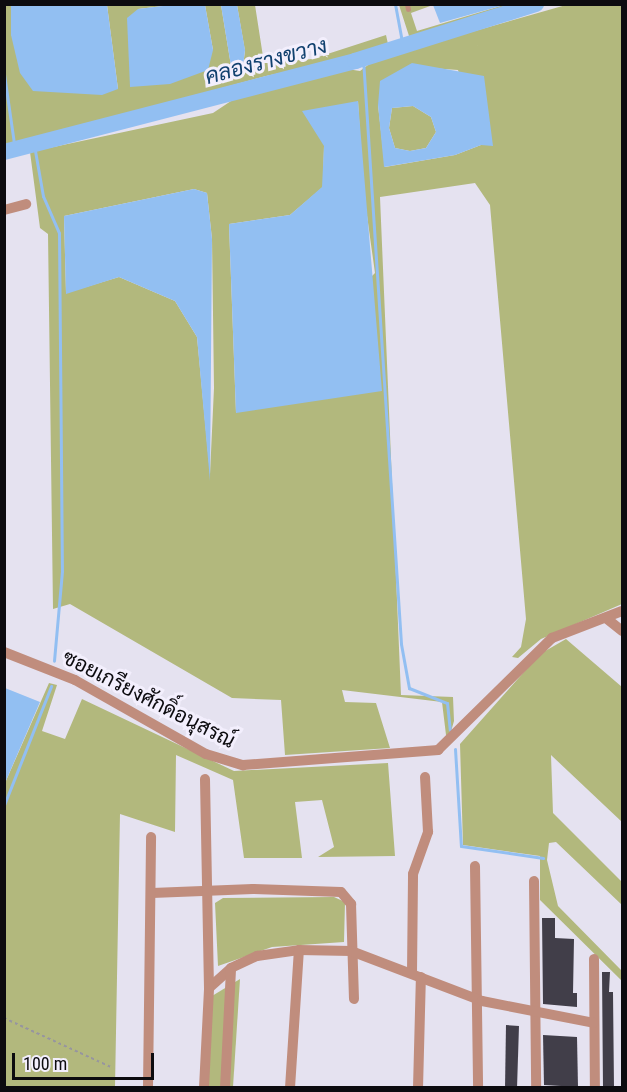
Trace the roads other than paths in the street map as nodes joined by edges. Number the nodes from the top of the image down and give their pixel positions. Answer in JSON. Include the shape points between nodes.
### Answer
{"nodes":[{"id":1,"x":26,"y":204,"type":"dead end"},
{"id":2,"x":4,"y":210,"type":"edge"},
{"id":3,"x":622,"y":611,"type":"edge"},
{"id":4,"x":606,"y":618,"type":"junction"},
{"id":5,"x":622,"y":631,"type":"edge"},
{"id":6,"x":4,"y":652,"type":"edge"},
{"id":7,"x":425,"y":777,"type":"dead end"},
{"id":8,"x":205,"y":779,"type":"dead end"},
{"id":9,"x":151,"y":837,"type":"dead end"},
{"id":10,"x":475,"y":866,"type":"dead end"},
{"id":11,"x":534,"y":881,"type":"dead end"},
{"id":12,"x":208,"y":890,"type":"junction"},
{"id":13,"x":152,"y":893,"type":"junction"},
{"id":14,"x":299,"y":950,"type":"junction"},
{"id":15,"x":351,"y":951,"type":"junction"},
{"id":16,"x":594,"y":959,"type":"dead end"},
{"id":17,"x":231,"y":968,"type":"junction"},
{"id":18,"x":417,"y":975,"type":"junction"},
{"id":19,"x":208,"y":988,"type":"junction"},
{"id":20,"x":354,"y":999,"type":"dead end"},
{"id":21,"x":477,"y":999,"type":"junction"},
{"id":22,"x":536,"y":1013,"type":"junction"},
{"id":23,"x":594,"y":1023,"type":"junction"},
{"id":24,"x":148,"y":1088,"type":"edge"},
{"id":25,"x":204,"y":1088,"type":"edge"},
{"id":26,"x":225,"y":1088,"type":"edge"},
{"id":27,"x":291,"y":1088,"type":"edge"},
{"id":28,"x":418,"y":1088,"type":"edge"},
{"id":29,"x":478,"y":1088,"type":"edge"},
{"id":30,"x":536,"y":1088,"type":"edge"},
{"id":31,"x":595,"y":1088,"type":"edge"}],
"edges":[{"from":1,"to":2,"type":"street"},
{"from":3,"to":4,"type":"street","name":"ซอยเกรียงศักดิ์อนุสรณ์"},
{"from":4,"to":5,"type":"street"},
{"from":4,"to":6,"type":"street","name":"ซอยเกรียงศักดิ์อนุสรณ์","via":[[552,638],[538,649],[438,750],[243,765],[206,754],[75,680]]},
{"from":7,"to":18,"type":"street","via":[[428,832],[413,874]]},
{"from":8,"to":12,"type":"street"},
{"from":9,"to":13,"type":"street"},
{"from":10,"to":21,"type":"street"},
{"from":11,"to":22,"type":"street"},
{"from":12,"to":13,"type":"street"},
{"from":12,"to":15,"type":"street","via":[[341,892],[351,904]]},
{"from":12,"to":19,"type":"street"},
{"from":13,"to":24,"type":"street"},
{"from":14,"to":15,"type":"street"},
{"from":14,"to":17,"type":"street","via":[[257,956]]},
{"from":14,"to":27,"type":"street"},
{"from":15,"to":18,"type":"street"},
{"from":15,"to":20,"type":"street"},
{"from":16,"to":23,"type":"street"},
{"from":17,"to":19,"type":"street"},
{"from":17,"to":26,"type":"street"},
{"from":18,"to":21,"type":"street"},
{"from":18,"to":28,"type":"street"},
{"from":19,"to":25,"type":"street"},
{"from":21,"to":22,"type":"street"},
{"from":21,"to":29,"type":"street"},
{"from":22,"to":23,"type":"street"},
{"from":22,"to":30,"type":"street"},
{"from":23,"to":31,"type":"street"}]}
